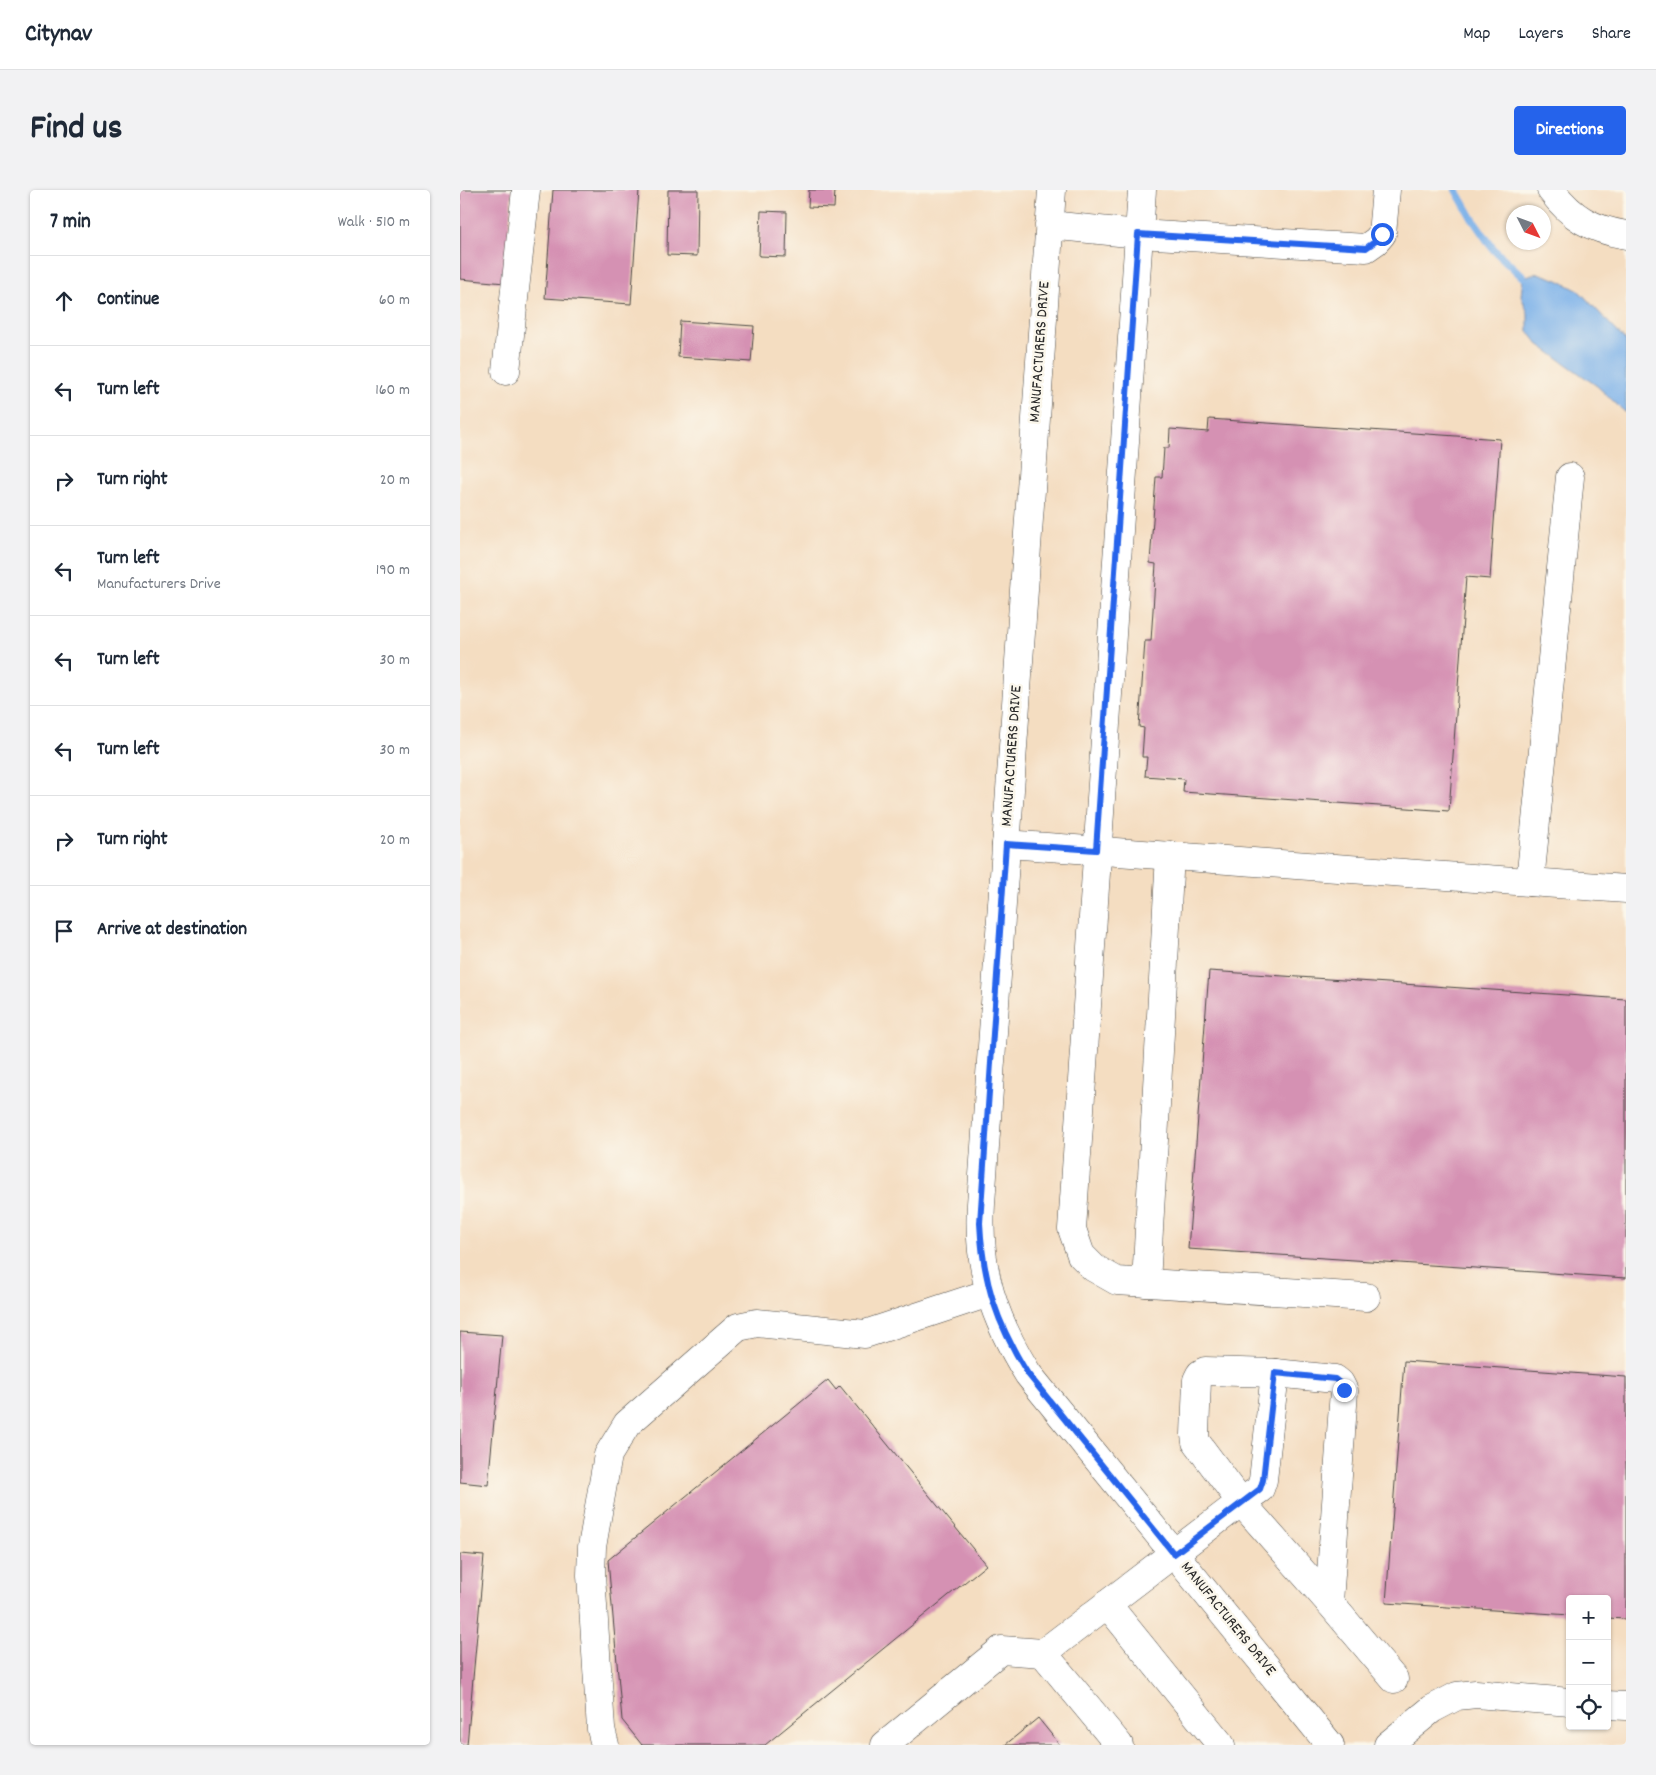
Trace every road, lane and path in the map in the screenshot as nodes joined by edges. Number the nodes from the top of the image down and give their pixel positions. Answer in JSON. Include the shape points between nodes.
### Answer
{"nodes":[{"id":1,"x":526,"y":190,"type":"edge"},
{"id":2,"x":1052,"y":190,"type":"edge"},
{"id":3,"x":1142,"y":190,"type":"edge"},
{"id":4,"x":1386,"y":190,"type":"edge"},
{"id":5,"x":1551,"y":190,"type":"edge"},
{"id":6,"x":1049,"y":224,"type":"junction"},
{"id":7,"x":1138,"y":234,"type":"junction"},
{"id":8,"x":1626,"y":235,"type":"edge"},
{"id":9,"x":506,"y":370,"type":"dead end"},
{"id":10,"x":1570,"y":477,"type":"dead end"},
{"id":11,"x":1006,"y":844,"type":"junction"},
{"id":12,"x":1096,"y":850,"type":"junction"},
{"id":13,"x":1170,"y":855,"type":"junction"},
{"id":14,"x":1530,"y":882,"type":"junction"},
{"id":15,"x":1626,"y":889,"type":"edge"},
{"id":16,"x":1146,"y":1283,"type":"junction"},
{"id":17,"x":989,"y":1293,"type":"junction"},
{"id":18,"x":1366,"y":1297,"type":"dead end"},
{"id":19,"x":1275,"y":1373,"type":"junction"},
{"id":20,"x":1241,"y":1502,"type":"junction"},
{"id":21,"x":1174,"y":1554,"type":"junction"},
{"id":22,"x":1328,"y":1602,"type":"junction"},
{"id":23,"x":1107,"y":1604,"type":"junction"},
{"id":24,"x":1043,"y":1653,"type":"junction"},
{"id":25,"x":1394,"y":1679,"type":"dead end"},
{"id":26,"x":1566,"y":1702,"type":"edge"},
{"id":27,"x":1611,"y":1705,"type":"edge"},
{"id":28,"x":1626,"y":1706,"type":"edge"},
{"id":29,"x":605,"y":1745,"type":"edge"},
{"id":30,"x":885,"y":1745,"type":"edge"},
{"id":31,"x":1118,"y":1745,"type":"edge"},
{"id":32,"x":1222,"y":1745,"type":"edge"},
{"id":33,"x":1330,"y":1745,"type":"edge"},
{"id":34,"x":1388,"y":1745,"type":"edge"}],
"edges":[{"from":1,"to":9,"type":"street"},
{"from":2,"to":6,"type":"street","name":"MANUFACTURERS DRIVE"},
{"from":3,"to":7,"type":"street"},
{"from":4,"to":7,"type":"street","via":[[1382,234],[1366,248]]},
{"from":5,"to":8,"type":"street","via":[[1578,219],[1595,228]]},
{"from":6,"to":7,"type":"street"},
{"from":6,"to":11,"type":"street","name":"MANUFACTURERS DRIVE"},
{"from":7,"to":12,"type":"street"},
{"from":10,"to":14,"type":"street"},
{"from":11,"to":12,"type":"street"},
{"from":11,"to":17,"type":"street","name":"MANUFACTURERS DRIVE","via":[[980,1223]]},
{"from":12,"to":13,"type":"street"},
{"from":12,"to":16,"type":"street","via":[[1072,1229],[1081,1255],[1094,1268],[1117,1281]]},
{"from":13,"to":14,"type":"street"},
{"from":13,"to":16,"type":"street"},
{"from":14,"to":15,"type":"street"},
{"from":16,"to":18,"type":"street"},
{"from":17,"to":21,"type":"street","name":"MANUFACTURERS DRIVE","via":[[1005,1334],[1028,1374]]},
{"from":17,"to":29,"type":"street","via":[[865,1334],[757,1323],[738,1327],[627,1424],[608,1455],[592,1548],[594,1623],[601,1729]]},
{"from":19,"to":20,"type":"street","via":[[1263,1480],[1260,1489]]},
{"from":19,"to":20,"type":"street","via":[[1205,1371],[1197,1380],[1196,1442]]},
{"from":19,"to":22,"type":"street","via":[[1335,1379],[1344,1390]]},
{"from":20,"to":21,"type":"street"},
{"from":20,"to":22,"type":"street"},
{"from":21,"to":23,"type":"street"},
{"from":21,"to":33,"type":"street","name":"MANUFACTURERS DRIVE"},
{"from":22,"to":25,"type":"street"},
{"from":23,"to":24,"type":"street"},
{"from":23,"to":32,"type":"street"},
{"from":24,"to":30,"type":"street","via":[[1002,1650]]},
{"from":24,"to":31,"type":"street"},
{"from":26,"to":34,"type":"street","via":[[1476,1694],[1457,1696],[1432,1709]]},
{"from":27,"to":28,"type":"street"}]}
